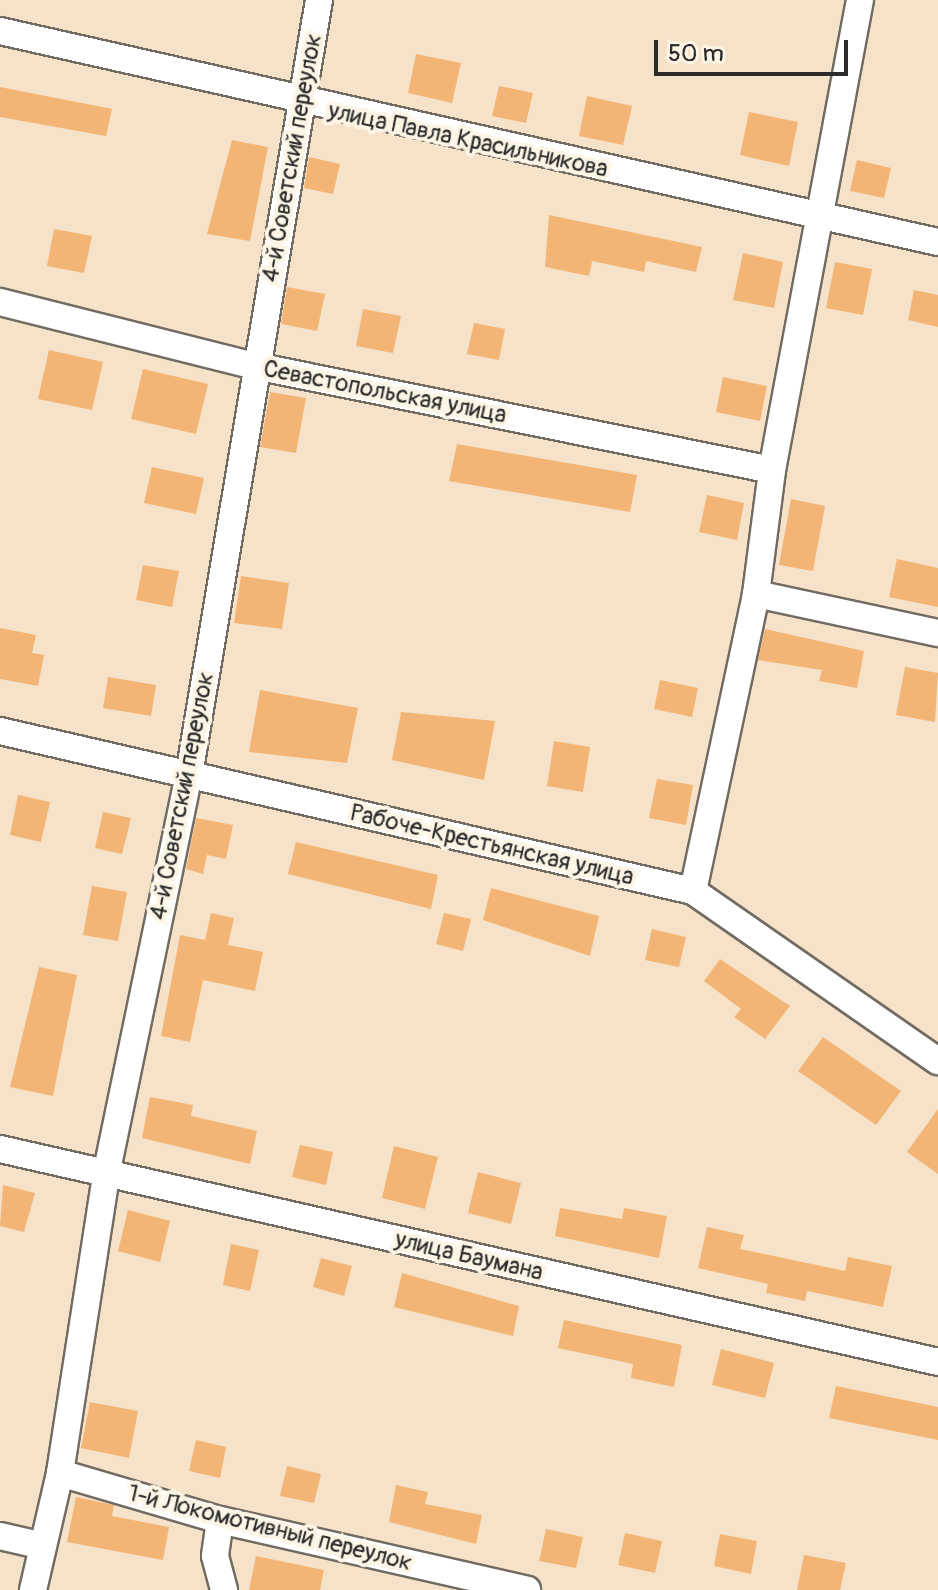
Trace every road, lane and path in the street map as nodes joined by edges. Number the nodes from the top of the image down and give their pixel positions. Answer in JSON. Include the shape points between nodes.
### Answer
{"nodes":[{"id":1,"x":319,"y":0,"type":"edge"},
{"id":2,"x":860,"y":0,"type":"edge"},
{"id":3,"x":0,"y":31,"type":"edge"},
{"id":4,"x":301,"y":104,"type":"junction"},
{"id":5,"x":817,"y":215,"type":"junction"},
{"id":6,"x":938,"y":242,"type":"edge"},
{"id":7,"x":0,"y":302,"type":"edge"},
{"id":8,"x":255,"y":366,"type":"junction"},
{"id":9,"x":772,"y":470,"type":"junction"},
{"id":10,"x":756,"y":594,"type":"junction"},
{"id":11,"x":938,"y":633,"type":"edge"},
{"id":12,"x":0,"y":731,"type":"edge"},
{"id":13,"x":189,"y":775,"type":"junction"},
{"id":14,"x":693,"y":891,"type":"junction"},
{"id":15,"x":938,"y":1061,"type":"edge"},
{"id":16,"x":0,"y":1149,"type":"edge"},
{"id":17,"x":106,"y":1175,"type":"junction"},
{"id":18,"x":938,"y":1362,"type":"edge"},
{"id":19,"x":60,"y":1473,"type":"junction"},
{"id":20,"x":220,"y":1520,"type":"junction"},
{"id":21,"x":0,"y":1536,"type":"edge"},
{"id":22,"x":39,"y":1545,"type":"junction"},
{"id":23,"x":33,"y":1590,"type":"edge"},
{"id":24,"x":224,"y":1590,"type":"edge"},
{"id":25,"x":527,"y":1590,"type":"edge"}],
"edges":[{"from":1,"to":4,"type":"street","name":"4-й Советский переулок"},
{"from":2,"to":5,"type":"street"},
{"from":3,"to":4,"type":"street","name":"улица Павла Красильникова"},
{"from":4,"to":5,"type":"street","name":"улица Павла Красильникова"},
{"from":4,"to":8,"type":"street","name":"4-й Советский переулок"},
{"from":5,"to":6,"type":"street","name":"улица Павла Красильникова"},
{"from":5,"to":9,"type":"street"},
{"from":7,"to":8,"type":"street","name":"Севастопольская улица"},
{"from":8,"to":9,"type":"street","name":"Севастопольская улица"},
{"from":8,"to":13,"type":"street","name":"4-й Советский переулок"},
{"from":9,"to":10,"type":"street"},
{"from":10,"to":11,"type":"street"},
{"from":10,"to":14,"type":"street"},
{"from":12,"to":13,"type":"street","name":"Рабоче-Крестьянская улица"},
{"from":13,"to":14,"type":"street","name":"Рабоче-Крестьянская улица"},
{"from":13,"to":17,"type":"street","name":"4-й Советский переулок"},
{"from":14,"to":15,"type":"street","name":"Рабоче-Крестьянская улица"},
{"from":16,"to":17,"type":"street","name":"улица Баумана"},
{"from":17,"to":18,"type":"street","name":"улица Баумана"},
{"from":17,"to":19,"type":"street","name":"4-й Советский переулок"},
{"from":19,"to":20,"type":"street","name":"1-й Локомотивный переулок"},
{"from":19,"to":22,"type":"street","name":"4-й Советский переулок"},
{"from":20,"to":24,"type":"street","via":[[215,1556]]},
{"from":20,"to":25,"type":"street","name":"1-й Локомотивный переулок"},
{"from":21,"to":22,"type":"street"},
{"from":22,"to":23,"type":"street","name":"4-й Советский переулок"}]}
